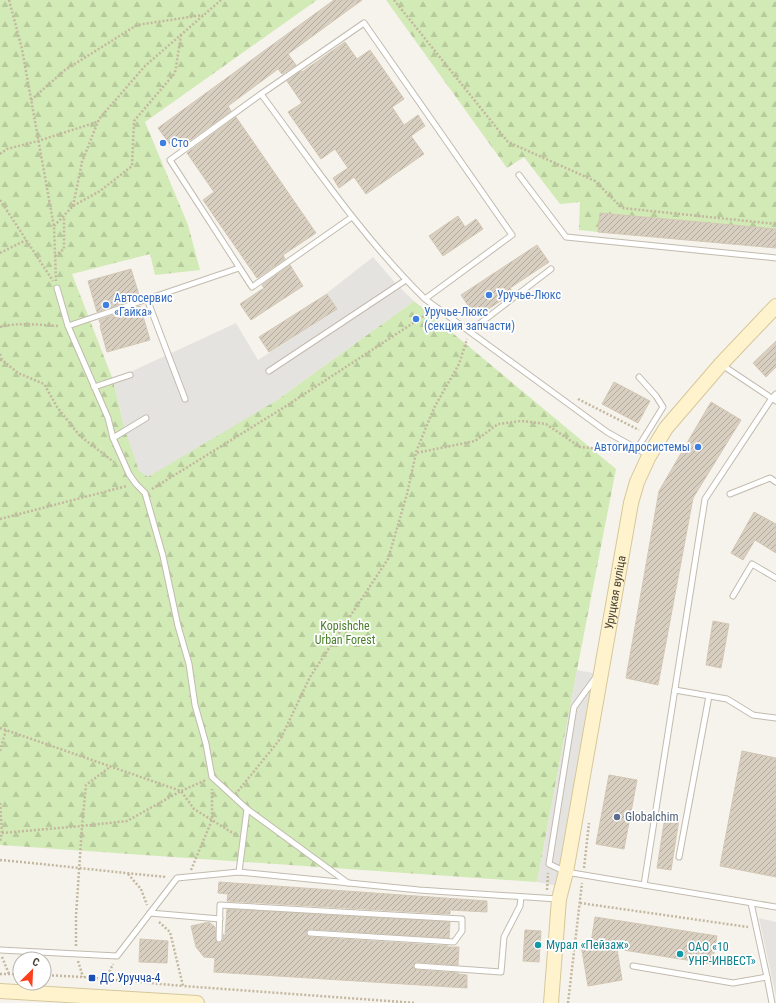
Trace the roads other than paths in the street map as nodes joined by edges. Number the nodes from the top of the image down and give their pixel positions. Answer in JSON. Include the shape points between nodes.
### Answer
{"nodes":[{"id":1,"x":261,"y":94,"type":"junction"},
{"id":2,"x":519,"y":175,"type":"dead end"},
{"id":3,"x":352,"y":217,"type":"junction"},
{"id":4,"x":776,"y":258,"type":"edge"},
{"id":5,"x":239,"y":268,"type":"junction"},
{"id":6,"x":551,"y":269,"type":"dead end"},
{"id":7,"x":406,"y":280,"type":"junction"},
{"id":8,"x":57,"y":288,"type":"dead end"},
{"id":9,"x":147,"y":299,"type":"junction"},
{"id":10,"x":425,"y":299,"type":"junction"},
{"id":11,"x":776,"y":306,"type":"edge"},
{"id":12,"x":68,"y":326,"type":"junction"},
{"id":13,"x":470,"y":331,"type":"junction"},
{"id":14,"x":721,"y":364,"type":"junction"},
{"id":15,"x":269,"y":372,"type":"dead end"},
{"id":16,"x":130,"y":375,"type":"dead end"},
{"id":17,"x":639,"y":376,"type":"dead end"},
{"id":18,"x":94,"y":387,"type":"junction"},
{"id":19,"x":776,"y":394,"type":"edge"},
{"id":20,"x":185,"y":399,"type":"dead end"},
{"id":21,"x":774,"y":399,"type":"edge"},
{"id":22,"x":146,"y":418,"type":"dead end"},
{"id":23,"x":113,"y":438,"type":"junction"},
{"id":24,"x":637,"y":449,"type":"junction"},
{"id":25,"x":649,"y":456,"type":"junction"},
{"id":26,"x":776,"y":482,"type":"edge"},
{"id":27,"x":730,"y":494,"type":"dead end"},
{"id":28,"x":776,"y":578,"type":"edge"},
{"id":29,"x":733,"y":596,"type":"dead end"},
{"id":30,"x":601,"y":670,"type":"junction"},
{"id":31,"x":675,"y":690,"type":"junction"},
{"id":32,"x":709,"y":696,"type":"junction"},
{"id":33,"x":776,"y":718,"type":"edge"},
{"id":34,"x":247,"y":809,"type":"junction"},
{"id":35,"x":679,"y":857,"type":"dead end"},
{"id":36,"x":239,"y":872,"type":"junction"},
{"id":37,"x":566,"y":872,"type":"junction"},
{"id":38,"x":348,"y":883,"type":"junction"},
{"id":39,"x":644,"y":885,"type":"junction"},
{"id":40,"x":521,"y":897,"type":"junction"},
{"id":41,"x":559,"y":899,"type":"junction"},
{"id":42,"x":751,"y":903,"type":"junction"},
{"id":43,"x":776,"y":908,"type":"edge"},
{"id":44,"x":150,"y":913,"type":"junction"},
{"id":45,"x":220,"y":919,"type":"junction"},
{"id":46,"x":310,"y":933,"type":"dead end"},
{"id":47,"x":219,"y":938,"type":"dead end"},
{"id":48,"x":0,"y":950,"type":"edge"},
{"id":49,"x":416,"y":966,"type":"dead end"},
{"id":50,"x":633,"y":966,"type":"dead end"},
{"id":51,"x":767,"y":977,"type":"junction"},
{"id":52,"x":0,"y":991,"type":"edge"},
{"id":53,"x":197,"y":1003,"type":"edge"},
{"id":54,"x":551,"y":1003,"type":"edge"},
{"id":55,"x":772,"y":1003,"type":"edge"}],
"edges":[{"from":1,"to":3,"type":"lane"},
{"from":1,"to":5,"type":"lane","via":[[170,160]]},
{"from":1,"to":10,"type":"lane","via":[[364,23],[512,235]]},
{"from":2,"to":4,"type":"lane","via":[[566,237]]},
{"from":3,"to":5,"type":"lane","via":[[252,287]]},
{"from":3,"to":7,"type":"lane"},
{"from":5,"to":9,"type":"lane"},
{"from":6,"to":13,"type":"lane"},
{"from":7,"to":10,"type":"lane"},
{"from":7,"to":15,"type":"lane"},
{"from":8,"to":12,"type":"lane"},
{"from":9,"to":12,"type":"lane"},
{"from":9,"to":20,"type":"lane"},
{"from":10,"to":13,"type":"lane"},
{"from":11,"to":14,"type":"street","name":"Уруцкая вуліца"},
{"from":12,"to":18,"type":"lane"},
{"from":13,"to":24,"type":"lane","via":[[607,432]]},
{"from":14,"to":21,"type":"lane"},
{"from":14,"to":25,"type":"street","name":"Уруцкая вуліца","via":[[666,428]]},
{"from":16,"to":18,"type":"lane"},
{"from":17,"to":24,"type":"lane","via":[[663,407]]},
{"from":18,"to":23,"type":"lane","via":[[108,418]]},
{"from":19,"to":21,"type":"lane"},
{"from":21,"to":31,"type":"lane","via":[[705,499]]},
{"from":22,"to":23,"type":"lane"},
{"from":23,"to":34,"type":"lane","via":[[129,474],[145,493],[189,664],[195,705],[212,777]]},
{"from":24,"to":25,"type":"lane"},
{"from":25,"to":30,"type":"street","name":"Уруцкая вуліца","via":[[631,503]]},
{"from":26,"to":27,"type":"lane","via":[[770,478]]},
{"from":28,"to":29,"type":"lane","via":[[752,564]]},
{"from":30,"to":37,"type":"street","name":"Уруцкая вуліца"},
{"from":30,"to":37,"type":"lane","via":[[574,706],[549,864]]},
{"from":31,"to":32,"type":"lane"},
{"from":31,"to":39,"type":"lane"},
{"from":32,"to":33,"type":"lane","via":[[727,698],[753,715]]},
{"from":32,"to":35,"type":"lane"},
{"from":34,"to":36,"type":"lane"},
{"from":34,"to":38,"type":"lane"},
{"from":36,"to":38,"type":"lane"},
{"from":36,"to":44,"type":"lane","via":[[177,878]]},
{"from":37,"to":39,"type":"lane"},
{"from":37,"to":41,"type":"street","name":"Уруцкая вуліца"},
{"from":38,"to":40,"type":"lane"},
{"from":39,"to":42,"type":"lane"},
{"from":40,"to":41,"type":"lane"},
{"from":40,"to":49,"type":"lane","via":[[520,906],[504,937],[501,972]]},
{"from":41,"to":54,"type":"street","name":"Уруцкая вуліца"},
{"from":42,"to":43,"type":"lane"},
{"from":42,"to":51,"type":"lane"},
{"from":44,"to":45,"type":"lane"},
{"from":44,"to":48,"type":"lane","via":[[117,956]]},
{"from":45,"to":46,"type":"lane","via":[[220,906],[462,919],[462,932],[454,942]]},
{"from":45,"to":47,"type":"lane"},
{"from":50,"to":51,"type":"lane","via":[[733,983]]},
{"from":51,"to":55,"type":"lane"},
{"from":52,"to":53,"type":"street"}]}
